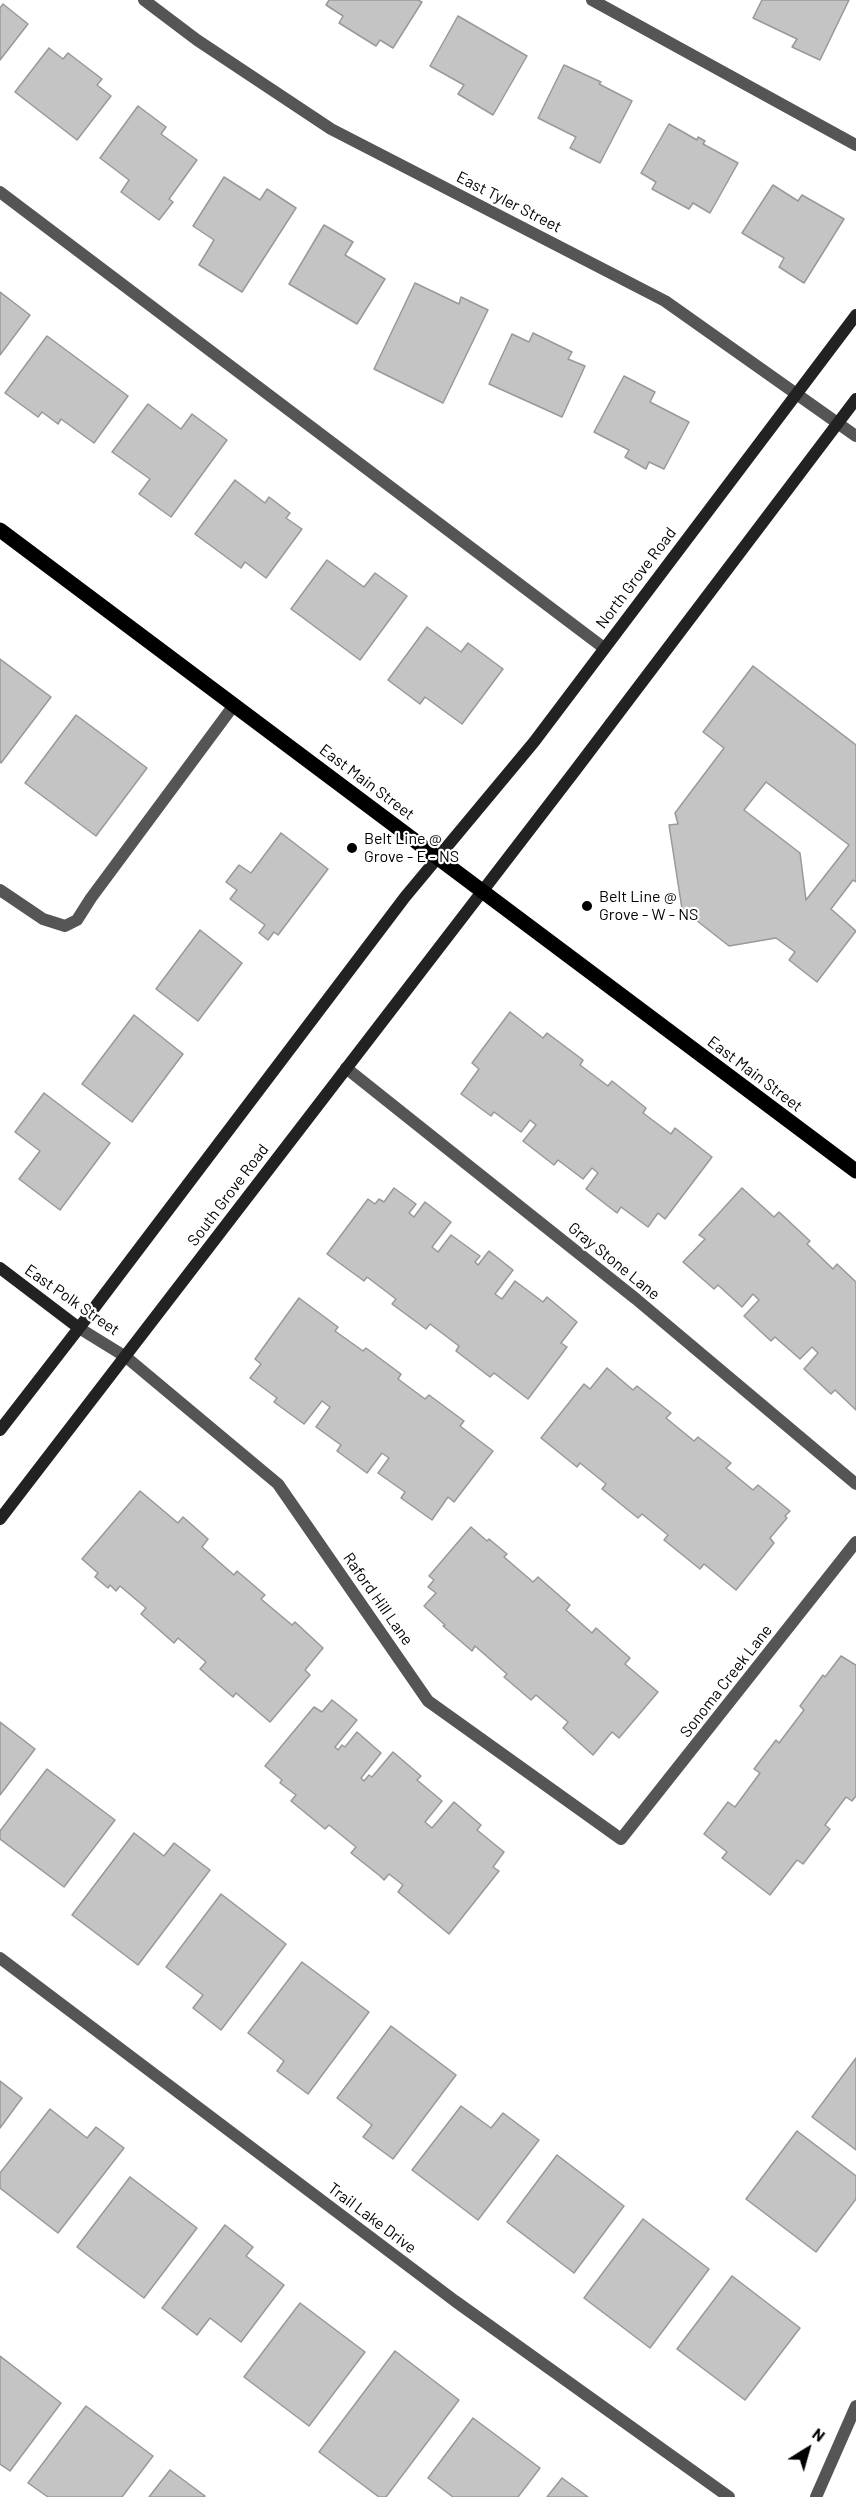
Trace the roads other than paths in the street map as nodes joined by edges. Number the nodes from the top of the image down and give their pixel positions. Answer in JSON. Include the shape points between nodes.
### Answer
{"nodes":[{"id":1,"x":144,"y":0,"type":"edge"},
{"id":2,"x":592,"y":0,"type":"edge"},
{"id":3,"x":856,"y":145,"type":"edge"},
{"id":4,"x":0,"y":192,"type":"edge"},
{"id":5,"x":856,"y":315,"type":"edge"},
{"id":6,"x":797,"y":393,"type":"junction"},
{"id":7,"x":856,"y":399,"type":"edge"},
{"id":8,"x":838,"y":423,"type":"junction"},
{"id":9,"x":856,"y":436,"type":"edge"},
{"id":10,"x":0,"y":530,"type":"edge"},
{"id":11,"x":604,"y":648,"type":"junction"},
{"id":12,"x":234,"y":705,"type":"junction"},
{"id":13,"x":438,"y":856,"type":"junction"},
{"id":14,"x":0,"y":890,"type":"edge"},
{"id":15,"x":482,"y":890,"type":"junction"},
{"id":16,"x":346,"y":1068,"type":"junction"},
{"id":17,"x":854,"y":1166,"type":"edge"},
{"id":18,"x":0,"y":1268,"type":"edge"},
{"id":19,"x":79,"y":1328,"type":"junction"},
{"id":20,"x":126,"y":1357,"type":"junction"},
{"id":21,"x":0,"y":1430,"type":"edge"},
{"id":22,"x":856,"y":1484,"type":"edge"},
{"id":23,"x":0,"y":1519,"type":"edge"},
{"id":24,"x":856,"y":1542,"type":"edge"},
{"id":25,"x":621,"y":1839,"type":"joint"},
{"id":26,"x":0,"y":1958,"type":"edge"},
{"id":27,"x":856,"y":2406,"type":"edge"},
{"id":28,"x":729,"y":2497,"type":"edge"},
{"id":29,"x":816,"y":2497,"type":"edge"}],
"edges":[{"from":1,"to":6,"type":"street","name":"East Tyler Street","via":[[196,40],[331,129],[665,301]]},
{"from":2,"to":3,"type":"street"},
{"from":4,"to":11,"type":"street"},
{"from":5,"to":6,"type":"main road","name":"North Grove Road"},
{"from":6,"to":8,"type":"street","name":"East Tyler Street"},
{"from":6,"to":11,"type":"main road","name":"North Grove Road"},
{"from":7,"to":8,"type":"main road"},
{"from":8,"to":9,"type":"street","name":"East Tyler Street"},
{"from":8,"to":15,"type":"main road"},
{"from":10,"to":12,"type":"main road","name":"East Main Street"},
{"from":11,"to":13,"type":"main road","name":"North Grove Road","via":[[534,742]]},
{"from":12,"to":13,"type":"main road","name":"East Main Street"},
{"from":12,"to":14,"type":"street","via":[[77,920],[65,926],[43,919]]},
{"from":13,"to":15,"type":"main road","name":"East Main Street"},
{"from":13,"to":19,"type":"main road"},
{"from":15,"to":16,"type":"main road","name":"South Grove Road"},
{"from":15,"to":17,"type":"main road","name":"East Main Street"},
{"from":16,"to":20,"type":"main road","name":"South Grove Road"},
{"from":16,"to":22,"type":"street","name":"Gray Stone Lane","via":[[636,1299]]},
{"from":18,"to":19,"type":"main road","name":"East Polk Street"},
{"from":19,"to":20,"type":"street","name":"East Polk Street"},
{"from":19,"to":21,"type":"main road"},
{"from":20,"to":23,"type":"main road","name":"South Grove Road"},
{"from":20,"to":25,"type":"street","name":"Raford Hill Lane","via":[[278,1484],[428,1701]]},
{"from":24,"to":25,"type":"street","name":"Sonoma Creek Lane"},
{"from":26,"to":28,"type":"street","name":"Trail Lake Drive","via":[[455,2301]]},
{"from":27,"to":29,"type":"street"}]}
